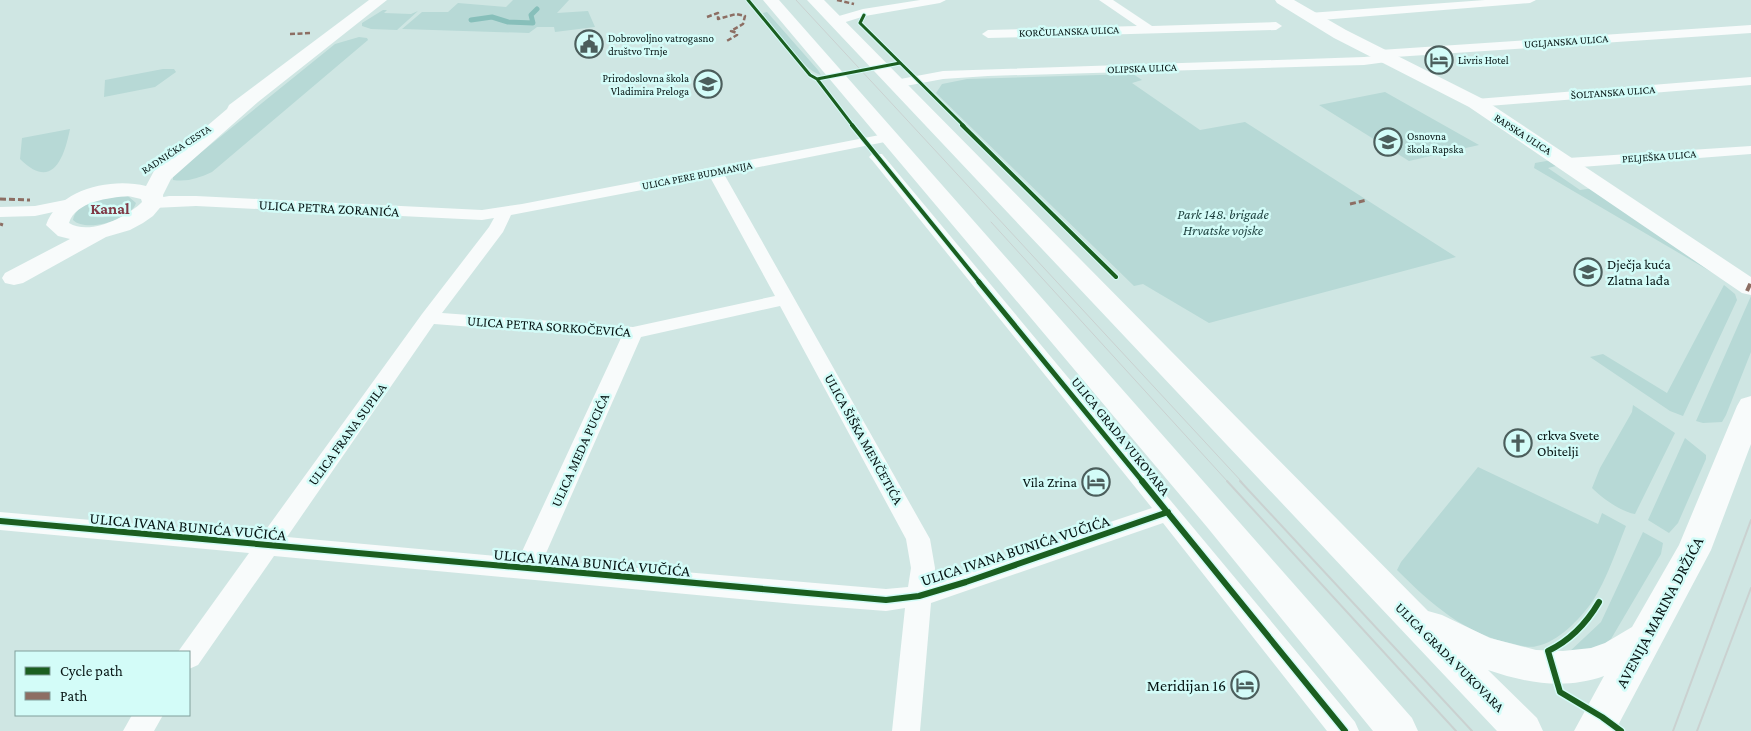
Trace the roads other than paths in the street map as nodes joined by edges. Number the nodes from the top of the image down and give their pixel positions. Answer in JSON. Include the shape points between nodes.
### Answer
{"nodes":[{"id":1,"x":379,"y":0,"type":"edge"},
{"id":2,"x":771,"y":0,"type":"edge"},
{"id":3,"x":903,"y":0,"type":"edge"},
{"id":4,"x":940,"y":0,"type":"edge"},
{"id":5,"x":1105,"y":0,"type":"edge"},
{"id":6,"x":1283,"y":0,"type":"edge"},
{"id":7,"x":1530,"y":0,"type":"edge"},
{"id":8,"x":825,"y":9,"type":"edge"},
{"id":9,"x":1309,"y":17,"type":"junction"},
{"id":10,"x":1276,"y":26,"type":"dead end"},
{"id":11,"x":1149,"y":29,"type":"junction"},
{"id":12,"x":1751,"y":29,"type":"edge"},
{"id":13,"x":988,"y":34,"type":"dead end"},
{"id":14,"x":1385,"y":56,"type":"junction"},
{"id":15,"x":1751,"y":81,"type":"edge"},
{"id":16,"x":895,"y":84,"type":"junction"},
{"id":17,"x":250,"y":100,"type":"junction"},
{"id":18,"x":1476,"y":103,"type":"junction"},
{"id":19,"x":890,"y":138,"type":"junction"},
{"id":20,"x":1751,"y":150,"type":"edge"},
{"id":21,"x":877,"y":157,"type":"dead end"},
{"id":22,"x":1568,"y":164,"type":"junction"},
{"id":23,"x":715,"y":171,"type":"junction"},
{"id":24,"x":98,"y":194,"type":"junction"},
{"id":25,"x":152,"y":199,"type":"junction"},
{"id":26,"x":74,"y":203,"type":"junction"},
{"id":27,"x":505,"y":212,"type":"junction"},
{"id":28,"x":0,"y":213,"type":"edge"},
{"id":29,"x":57,"y":224,"type":"junction"},
{"id":30,"x":109,"y":229,"type":"junction"},
{"id":31,"x":7,"y":283,"type":"edge"},
{"id":32,"x":1751,"y":288,"type":"edge"},
{"id":33,"x":786,"y":299,"type":"junction"},
{"id":34,"x":429,"y":318,"type":"junction"},
{"id":35,"x":633,"y":333,"type":"junction"},
{"id":36,"x":1751,"y":406,"type":"edge"},
{"id":37,"x":1168,"y":512,"type":"junction"},
{"id":38,"x":0,"y":521,"type":"edge"},
{"id":39,"x":267,"y":546,"type":"junction"},
{"id":40,"x":527,"y":568,"type":"junction"},
{"id":41,"x":919,"y":596,"type":"junction"},
{"id":42,"x":1397,"y":603,"type":"junction"},
{"id":43,"x":1644,"y":638,"type":"junction"},
{"id":44,"x":190,"y":656,"type":"edge"},
{"id":45,"x":147,"y":716,"type":"edge"},
{"id":46,"x":137,"y":731,"type":"edge"},
{"id":47,"x":906,"y":731,"type":"edge"},
{"id":48,"x":1345,"y":731,"type":"edge"},
{"id":49,"x":1398,"y":731,"type":"edge"},
{"id":50,"x":1523,"y":731,"type":"edge"},
{"id":51,"x":1594,"y":731,"type":"edge"}],
"edges":[{"from":1,"to":17,"type":"main road","name":"RADNIČKA CESTA"},
{"from":2,"to":19,"type":"main road","name":"ULICA GRADA VUKOVARA"},
{"from":3,"to":8,"type":"street"},
{"from":4,"to":8,"type":"street","via":[[863,13]]},
{"from":5,"to":11,"type":"street","name":"KORČULANSKA ULICA"},
{"from":6,"to":9,"type":"main road","name":"RAPSKA ULICA"},
{"from":7,"to":9,"type":"street"},
{"from":8,"to":16,"type":"main road","name":"ULICA GRADA VUKOVARA"},
{"from":9,"to":14,"type":"main road","name":"RAPSKA ULICA"},
{"from":10,"to":11,"type":"street","name":"KORČULANSKA ULICA"},
{"from":11,"to":13,"type":"street","name":"KORČULANSKA ULICA"},
{"from":12,"to":14,"type":"street","name":"UGLJANSKA ULICA"},
{"from":14,"to":16,"type":"street","name":"OLIPSKA ULICA","via":[[1364,61],[988,72],[943,75]]},
{"from":14,"to":18,"type":"main road","name":"RAPSKA ULICA"},
{"from":15,"to":18,"type":"street","name":"ŠOLTANSKA ULICA"},
{"from":16,"to":42,"type":"main road","name":"ULICA GRADA VUKOVARA"},
{"from":17,"to":24,"type":"main road","name":"RADNIČKA CESTA","via":[[161,160]]},
{"from":17,"to":25,"type":"main road","name":"RADNIČKA CESTA","via":[[162,176]]},
{"from":18,"to":22,"type":"main road","name":"RAPSKA ULICA"},
{"from":19,"to":23,"type":"street","name":"ULICA PERE BUDMANIJA"},
{"from":19,"to":49,"type":"main road","name":"ULICA GRADA VUKOVARA"},
{"from":20,"to":22,"type":"street","name":"PELJEŠKA ULICA"},
{"from":21,"to":37,"type":"street","name":"ULICA GRADA VUKOVARA"},
{"from":22,"to":32,"type":"main road","name":"RAPSKA ULICA"},
{"from":23,"to":27,"type":"street","name":"ULICA PERE BUDMANIJA"},
{"from":23,"to":33,"type":"street","name":"ULICA ŠIŠKA MENČETIĆA"},
{"from":24,"to":25,"type":"main road","via":[[137,189]]},
{"from":24,"to":26,"type":"main road"},
{"from":25,"to":27,"type":"street","name":"ULICA PETRA ZORANIĆA","via":[[467,215]]},
{"from":25,"to":30,"type":"main road","name":"RADNIČKA CESTA","via":[[141,216]]},
{"from":26,"to":28,"type":"street","via":[[35,211]]},
{"from":26,"to":29,"type":"main road","via":[[65,210]]},
{"from":27,"to":34,"type":"street","name":"ULICA FRANA SUPILA","via":[[497,228]]},
{"from":28,"to":29,"type":"street"},
{"from":29,"to":30,"type":"main road","via":[[61,230],[70,233]]},
{"from":29,"to":31,"type":"main road","via":[[41,252]]},
{"from":30,"to":31,"type":"main road"},
{"from":33,"to":35,"type":"street","name":"ULICA PETRA SORKOČEVIĆA"},
{"from":33,"to":41,"type":"street","name":"ULICA ŠIŠKA MENČETIĆA","via":[[918,539],[923,568]]},
{"from":34,"to":35,"type":"street","name":"ULICA PETRA SORKOČEVIĆA"},
{"from":34,"to":39,"type":"street","name":"ULICA FRANA SUPILA"},
{"from":35,"to":40,"type":"street","name":"ULICA MEDA PUCIĆA"},
{"from":36,"to":43,"type":"main road","name":"AVENIJA MARINA DRŽIĆA","via":[[1694,550]]},
{"from":37,"to":41,"type":"street","name":"ULICA IVANA BUNIĆA VUČIĆA"},
{"from":37,"to":48,"type":"street","name":"ULICA GRADA VUKOVARA"},
{"from":38,"to":39,"type":"street","name":"ULICA IVANA BUNIĆA VUČIĆA"},
{"from":39,"to":40,"type":"street","name":"ULICA IVANA BUNIĆA VUČIĆA"},
{"from":39,"to":44,"type":"street","name":"ULICA FRANA SUPILA"},
{"from":40,"to":41,"type":"street","name":"ULICA IVANA BUNIĆA VUČIĆA","via":[[886,600]]},
{"from":41,"to":47,"type":"street","name":"ULICA ŠIŠKA MENČETIĆA"},
{"from":42,"to":43,"type":"main road","via":[[1450,637],[1501,659],[1538,668],[1563,669],[1598,662],[1631,649]]},
{"from":42,"to":50,"type":"main road","name":"ULICA GRADA VUKOVARA"},
{"from":43,"to":51,"type":"main road","name":"AVENIJA MARINA DRŽIĆA"},
{"from":45,"to":46,"type":"street"}]}
